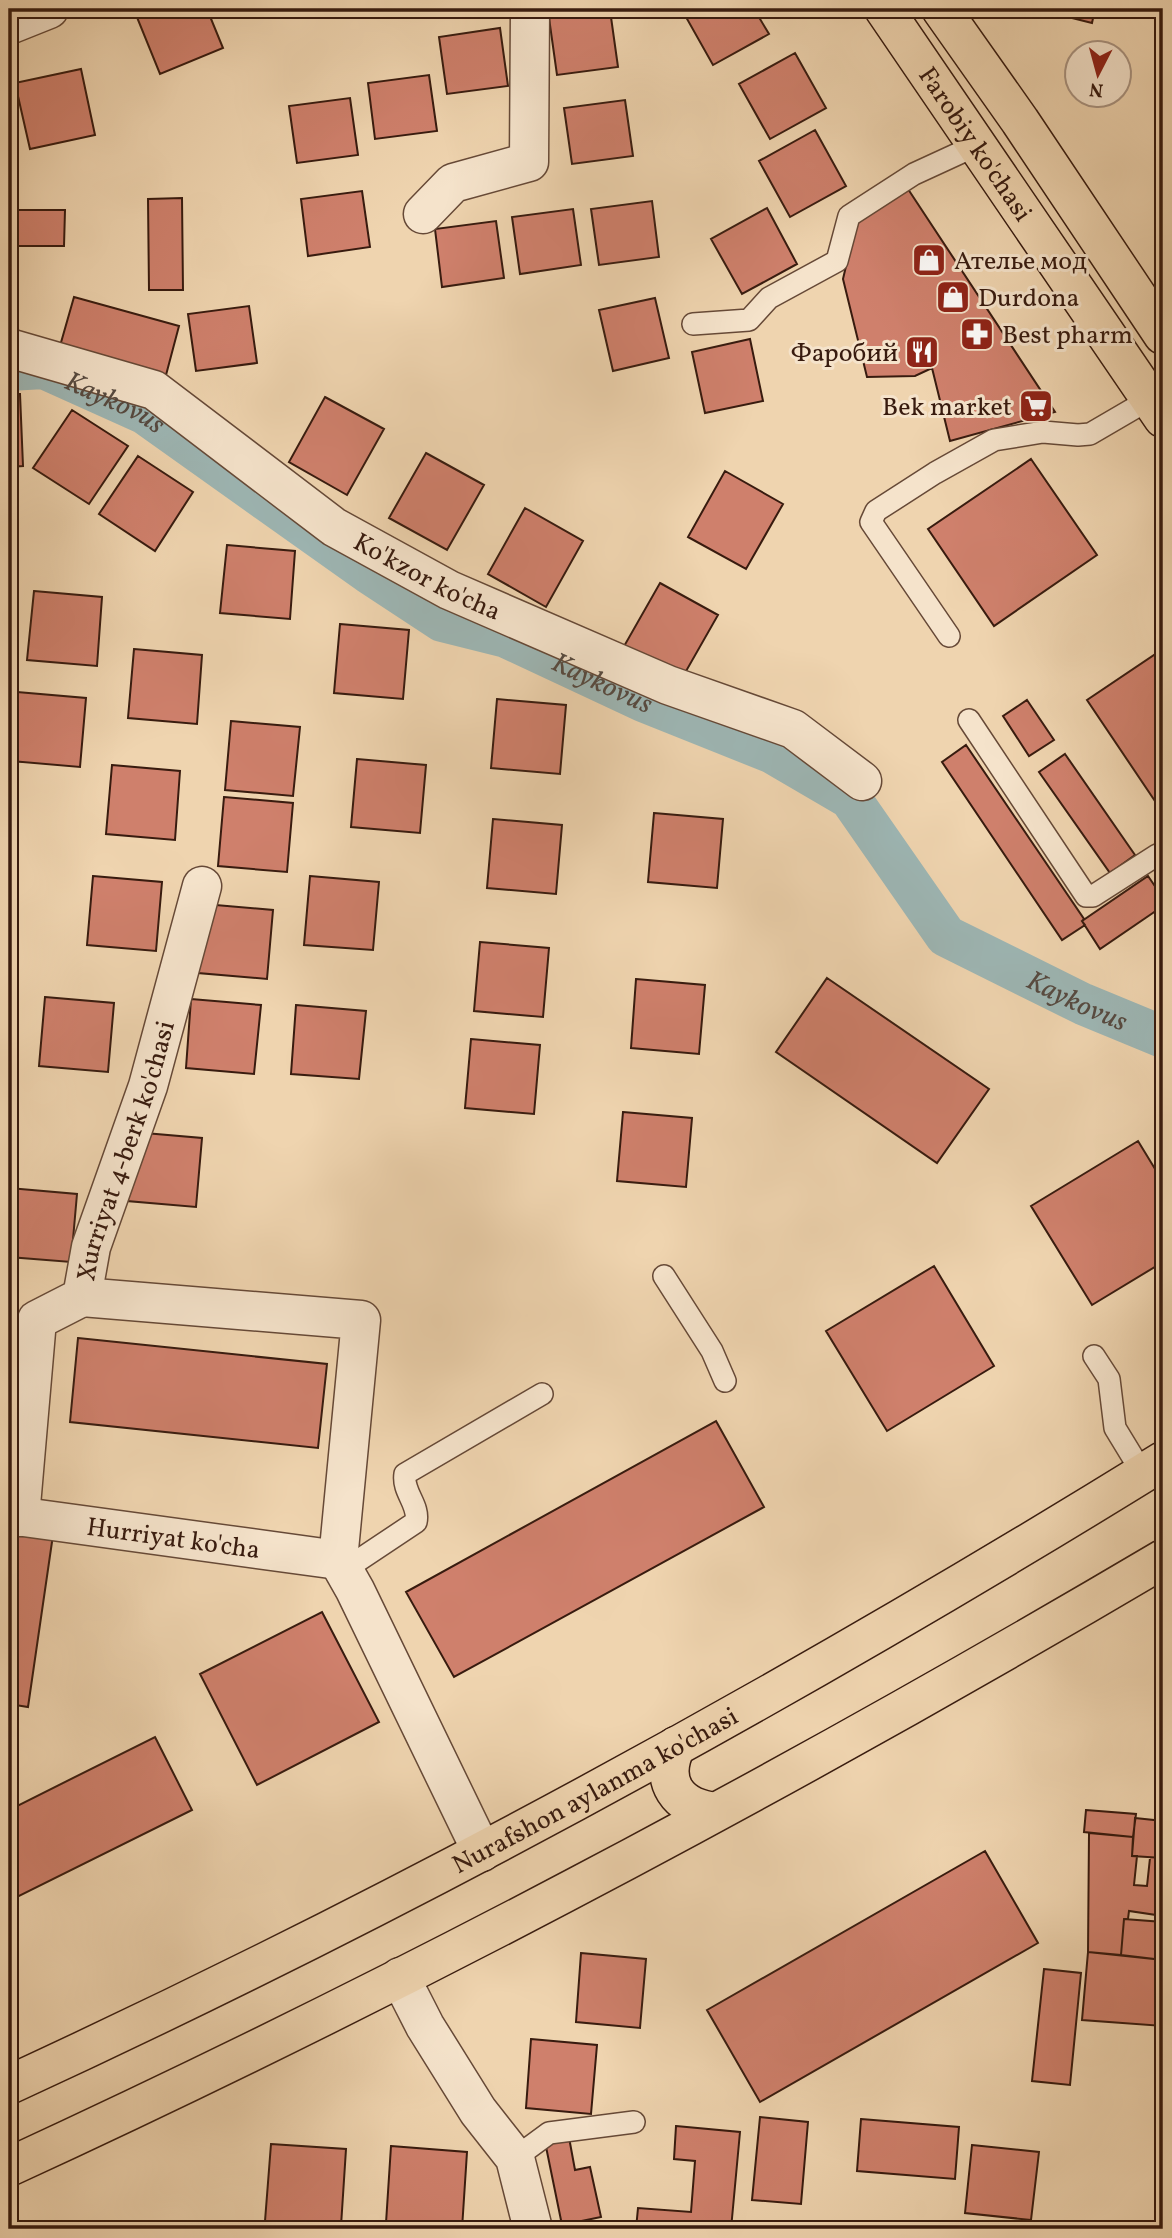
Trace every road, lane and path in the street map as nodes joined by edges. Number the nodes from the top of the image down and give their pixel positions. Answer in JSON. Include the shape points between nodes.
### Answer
{"nodes":[{"id":1,"x":49,"y":9,"type":"edge"},
{"id":2,"x":530,"y":9,"type":"edge"},
{"id":3,"x":884,"y":9,"type":"edge"},
{"id":4,"x":941,"y":9,"type":"edge"},
{"id":5,"x":9,"y":25,"type":"edge"},
{"id":6,"x":976,"y":145,"type":"junction"},
{"id":7,"x":423,"y":214,"type":"dead end"},
{"id":8,"x":693,"y":324,"type":"dead end"},
{"id":9,"x":1162,"y":331,"type":"edge"},
{"id":10,"x":9,"y":348,"type":"edge"},
{"id":11,"x":1157,"y":408,"type":"edge"},
{"id":12,"x":949,"y":636,"type":"dead end"},
{"id":13,"x":969,"y":720,"type":"dead end"},
{"id":14,"x":862,"y":781,"type":"dead end"},
{"id":15,"x":1157,"y":855,"type":"dead end"},
{"id":16,"x":202,"y":886,"type":"dead end"},
{"id":17,"x":664,"y":1276,"type":"dead end"},
{"id":18,"x":82,"y":1297,"type":"junction"},
{"id":19,"x":1094,"y":1356,"type":"dead end"},
{"id":20,"x":725,"y":1381,"type":"dead end"},
{"id":21,"x":542,"y":1394,"type":"dead end"},
{"id":22,"x":1153,"y":1467,"type":"edge"},
{"id":23,"x":14,"y":1516,"type":"edge"},
{"id":24,"x":1163,"y":1559,"type":"edge"},
{"id":25,"x":346,"y":1574,"type":"junction"},
{"id":26,"x":676,"y":1745,"type":"junction"},
{"id":27,"x":715,"y":1812,"type":"junction"},
{"id":28,"x":482,"y":1852,"type":"junction"},
{"id":29,"x":400,"y":1977,"type":"junction"},
{"id":30,"x":9,"y":2085,"type":"edge"},
{"id":31,"x":634,"y":2122,"type":"dead end"},
{"id":32,"x":516,"y":2158,"type":"junction"},
{"id":33,"x":9,"y":2167,"type":"edge"},
{"id":34,"x":533,"y":2229,"type":"edge"}],
"edges":[{"from":1,"to":5,"type":"street"},
{"from":2,"to":7,"type":"street","via":[[529,162],[453,183]]},
{"from":3,"to":6,"type":"main road","name":"Farobiy ko'chasi"},
{"from":4,"to":9,"type":"main road","name":"Farobiy ko'chasi"},
{"from":6,"to":8,"type":"lane","via":[[914,174],[849,216],[837,261],[769,298],[749,320]]},
{"from":6,"to":11,"type":"main road","name":"Farobiy ko'chasi"},
{"from":10,"to":14,"type":"street","name":"Ko'kzor ko'cha","via":[[153,390],[334,527],[449,590],[668,685],[793,729]]},
{"from":11,"to":12,"type":"lane","via":[[1090,434],[1043,432],[994,440],[876,512],[871,522]]},
{"from":13,"to":15,"type":"lane","via":[[1086,896],[1093,896]]},
{"from":16,"to":18,"type":"street","name":"Xurriyat 4-berk ko'chasi","via":[[148,1086],[91,1247]]},
{"from":17,"to":20,"type":"lane","via":[[712,1351]]},
{"from":18,"to":23,"type":"street","name":"Xurriyat 4-berk ko'chasi","via":[[37,1320]]},
{"from":18,"to":25,"type":"street","via":[[360,1321]]},
{"from":19,"to":22,"type":"lane","via":[[1109,1379],[1115,1428]]},
{"from":21,"to":25,"type":"lane","via":[[405,1474],[418,1513],[416,1522]]},
{"from":22,"to":26,"type":"main road","name":"Nurafshon aylanma ko'chasi"},
{"from":23,"to":25,"type":"street","name":"Hurriyat ko'cha"},
{"from":24,"to":27,"type":"main road"},
{"from":25,"to":28,"type":"street"},
{"from":26,"to":27,"type":"main road","via":[[668,1769],[675,1792],[692,1807]]},
{"from":26,"to":28,"type":"main road","name":"Nurafshon aylanma ko'chasi"},
{"from":27,"to":29,"type":"main road"},
{"from":28,"to":30,"type":"main road","name":"Nurafshon aylanma ko'chasi"},
{"from":29,"to":32,"type":"street","via":[[478,2111]]},
{"from":29,"to":33,"type":"main road"},
{"from":31,"to":32,"type":"lane","via":[[549,2133]]},
{"from":32,"to":34,"type":"street"}]}
